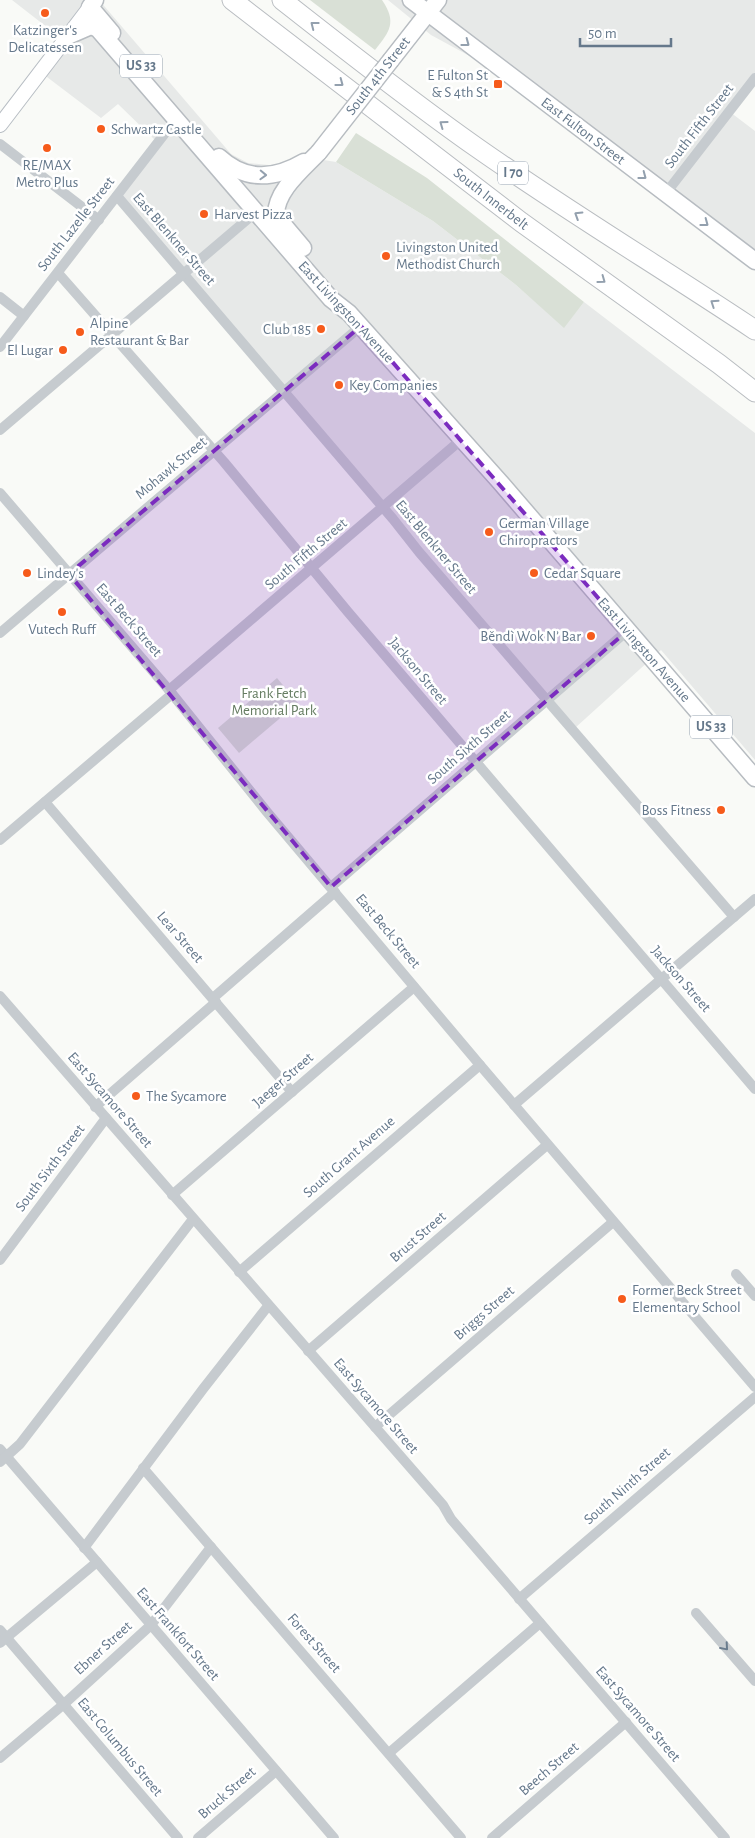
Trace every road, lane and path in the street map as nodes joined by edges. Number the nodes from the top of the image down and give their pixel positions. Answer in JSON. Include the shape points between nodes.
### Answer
{"nodes":[{"id":1,"x":232,"y":0,"type":"edge"},
{"id":2,"x":282,"y":0,"type":"edge"},
{"id":3,"x":411,"y":0,"type":"edge"},
{"id":4,"x":93,"y":4,"type":"edge"},
{"id":5,"x":433,"y":6,"type":"edge"},
{"id":6,"x":68,"y":36,"type":"junction"},
{"id":7,"x":755,"y":78,"type":"edge"},
{"id":8,"x":176,"y":119,"type":"junction"},
{"id":9,"x":0,"y":125,"type":"edge"},
{"id":10,"x":0,"y":144,"type":"edge"},
{"id":11,"x":319,"y":152,"type":"junction"},
{"id":12,"x":220,"y":157,"type":"junction"},
{"id":13,"x":666,"y":193,"type":"junction"},
{"id":14,"x":117,"y":196,"type":"junction"},
{"id":15,"x":254,"y":210,"type":"junction"},
{"id":16,"x":99,"y":220,"type":"junction"},
{"id":17,"x":755,"y":261,"type":"edge"},
{"id":18,"x":58,"y":273,"type":"junction"},
{"id":19,"x":184,"y":274,"type":"junction"},
{"id":20,"x":0,"y":297,"type":"edge"},
{"id":21,"x":350,"y":313,"type":"junction"},
{"id":22,"x":24,"y":316,"type":"junction"},
{"id":23,"x":361,"y":326,"type":"junction"},
{"id":24,"x":755,"y":330,"type":"edge"},
{"id":25,"x":112,"y":335,"type":"junction"},
{"id":26,"x":0,"y":347,"type":"edge"},
{"id":27,"x":719,"y":364,"type":"junction"},
{"id":28,"x":284,"y":391,"type":"junction"},
{"id":29,"x":755,"y":392,"type":"edge"},
{"id":30,"x":755,"y":402,"type":"edge"},
{"id":31,"x":0,"y":430,"type":"edge"},
{"id":32,"x":462,"y":440,"type":"junction"},
{"id":33,"x":214,"y":451,"type":"junction"},
{"id":34,"x":0,"y":493,"type":"edge"},
{"id":35,"x":384,"y":508,"type":"junction"},
{"id":36,"x":312,"y":569,"type":"junction"},
{"id":37,"x":69,"y":574,"type":"junction"},
{"id":38,"x":627,"y":631,"type":"junction"},
{"id":39,"x":0,"y":633,"type":"edge"},
{"id":40,"x":170,"y":692,"type":"junction"},
{"id":41,"x":548,"y":699,"type":"junction"},
{"id":42,"x":475,"y":762,"type":"junction"},
{"id":43,"x":755,"y":778,"type":"edge"},
{"id":44,"x":45,"y":802,"type":"junction"},
{"id":45,"x":0,"y":840,"type":"edge"},
{"id":46,"x":333,"y":889,"type":"junction"},
{"id":47,"x":755,"y":899,"type":"edge"},
{"id":48,"x":734,"y":917,"type":"junction"},
{"id":49,"x":662,"y":979,"type":"junction"},
{"id":50,"x":414,"y":987,"type":"junction"},
{"id":51,"x":0,"y":996,"type":"edge"},
{"id":52,"x":214,"y":1000,"type":"junction"},
{"id":53,"x":480,"y":1065,"type":"junction"},
{"id":54,"x":755,"y":1089,"type":"edge"},
{"id":55,"x":292,"y":1092,"type":"junction"},
{"id":56,"x":514,"y":1105,"type":"junction"},
{"id":57,"x":95,"y":1107,"type":"junction"},
{"id":58,"x":106,"y":1118,"type":"junction"},
{"id":59,"x":547,"y":1145,"type":"junction"},
{"id":60,"x":172,"y":1195,"type":"junction"},
{"id":61,"x":193,"y":1219,"type":"junction"},
{"id":62,"x":613,"y":1222,"type":"junction"},
{"id":63,"x":0,"y":1260,"type":"edge"},
{"id":64,"x":239,"y":1272,"type":"junction"},
{"id":65,"x":736,"y":1274,"type":"dead end"},
{"id":66,"x":755,"y":1296,"type":"edge"},
{"id":67,"x":268,"y":1306,"type":"junction"},
{"id":68,"x":308,"y":1351,"type":"junction"},
{"id":69,"x":755,"y":1387,"type":"edge"},
{"id":70,"x":755,"y":1397,"type":"edge"},
{"id":71,"x":375,"y":1427,"type":"junction"},
{"id":72,"x":2,"y":1456,"type":"edge"},
{"id":73,"x":144,"y":1468,"type":"junction"},
{"id":74,"x":211,"y":1547,"type":"junction"},
{"id":75,"x":84,"y":1548,"type":"junction"},
{"id":76,"x":97,"y":1562,"type":"junction"},
{"id":77,"x":519,"y":1598,"type":"junction"},
{"id":78,"x":696,"y":1613,"type":"dead end"},
{"id":79,"x":540,"y":1623,"type":"junction"},
{"id":80,"x":151,"y":1625,"type":"junction"},
{"id":81,"x":2,"y":1637,"type":"edge"},
{"id":82,"x":755,"y":1682,"type":"edge"},
{"id":83,"x":64,"y":1704,"type":"junction"},
{"id":84,"x":626,"y":1722,"type":"junction"},
{"id":85,"x":388,"y":1753,"type":"junction"},
{"id":86,"x":0,"y":1758,"type":"edge"},
{"id":87,"x":276,"y":1771,"type":"junction"},
{"id":88,"x":178,"y":1838,"type":"edge"},
{"id":89,"x":198,"y":1838,"type":"edge"},
{"id":90,"x":334,"y":1838,"type":"edge"},
{"id":91,"x":461,"y":1838,"type":"edge"},
{"id":92,"x":492,"y":1838,"type":"edge"},
{"id":93,"x":725,"y":1838,"type":"edge"}],
"edges":[{"from":1,"to":27,"type":"highway","name":"South Innerbelt","number":"I 70","one_way":true,"via":[[521,222]]},
{"from":24,"to":2,"type":"highway","number":"I 70","one_way":true,"via":[[475,147]]},
{"from":3,"to":5,"type":"main road","name":"East Fulton Street"},
{"from":4,"to":6,"type":"street"},
{"from":4,"to":12,"type":"main road","name":"East Livingston Avenue","number":"US 33"},
{"from":5,"to":11,"type":"main road","name":"South 4th Street","number":"US 33","bridge":true},
{"from":5,"to":13,"type":"main road","name":"East Fulton Street","one_way":true},
{"from":6,"to":8,"type":"main road","name":"East Livingston Avenue","via":[[91,26],[98,29]]},
{"from":6,"to":9,"type":"street"},
{"from":7,"to":13,"type":"street","name":"South Fifth Street"},
{"from":8,"to":14,"type":"street","name":"South Lazelle Street"},
{"from":8,"to":15,"type":"main road","name":"East Livingston Avenue"},
{"from":10,"to":16,"type":"street"},
{"from":12,"to":11,"type":"main road","name":"South 4th Street","one_way":true,"via":[[240,170],[257,176],[272,176]]},
{"from":11,"to":21,"type":"main road","name":"South 4th Street","number":"US 33","via":[[287,187],[278,202],[276,216],[339,291]]},
{"from":12,"to":15,"type":"main road","name":"East Livingston Avenue","number":"US 33"},
{"from":13,"to":17,"type":"main road","name":"East Fulton Street","one_way":true},
{"from":14,"to":16,"type":"street","name":"South Lazelle Street"},
{"from":14,"to":19,"type":"street","name":"East Blenkner Street"},
{"from":15,"to":19,"type":"street"},
{"from":15,"to":21,"type":"main road","name":"East Livingston Avenue","number":"US 33","via":[[331,299]]},
{"from":16,"to":18,"type":"street","name":"South Lazelle Street"},
{"from":18,"to":22,"type":"street","name":"South Lazelle Street"},
{"from":18,"to":25,"type":"street","name":"Jackson Street"},
{"from":19,"to":25,"type":"street"},
{"from":19,"to":28,"type":"street","name":"East Blenkner Street"},
{"from":20,"to":22,"type":"street"},
{"from":21,"to":23,"type":"main road","name":"East Livingston Avenue","number":"US 33"},
{"from":22,"to":26,"type":"street","name":"South Lazelle Street"},
{"from":23,"to":28,"type":"street","name":"Mohawk Street"},
{"from":23,"to":32,"type":"main road","name":"East Livingston Avenue","number":"US 33"},
{"from":25,"to":31,"type":"street"},
{"from":25,"to":33,"type":"street","name":"Jackson Street"},
{"from":27,"to":29,"type":"highway","name":"South Innerbelt","number":"I 70"},
{"from":27,"to":30,"type":"highway"},
{"from":28,"to":33,"type":"street","name":"Mohawk Street"},
{"from":28,"to":35,"type":"street","name":"East Blenkner Street"},
{"from":32,"to":35,"type":"street","name":"South Fifth Street"},
{"from":32,"to":38,"type":"main road","name":"East Livingston Avenue","number":"US 33"},
{"from":33,"to":36,"type":"street","name":"Jackson Street"},
{"from":33,"to":37,"type":"street","name":"Mohawk Street"},
{"from":34,"to":37,"type":"street","name":"East Beck Street"},
{"from":35,"to":36,"type":"street","name":"South Fifth Street"},
{"from":35,"to":41,"type":"street","name":"East Blenkner Street"},
{"from":36,"to":40,"type":"street","name":"South Fifth Street"},
{"from":36,"to":42,"type":"street","name":"Jackson Street"},
{"from":37,"to":39,"type":"street","name":"Mohawk Street"},
{"from":37,"to":40,"type":"street","name":"East Beck Street"},
{"from":38,"to":41,"type":"street","name":"South Sixth Street"},
{"from":38,"to":43,"type":"main road","name":"East Livingston Avenue","number":"US 33"},
{"from":40,"to":44,"type":"street","name":"South Fifth Street"},
{"from":40,"to":46,"type":"street","name":"East Beck Street"},
{"from":41,"to":42,"type":"street","name":"South Sixth Street"},
{"from":41,"to":48,"type":"street","name":"East Blenkner Street"},
{"from":42,"to":46,"type":"street","name":"South Sixth Street"},
{"from":42,"to":49,"type":"street","name":"Jackson Street"},
{"from":44,"to":45,"type":"street","name":"South Fifth Street"},
{"from":44,"to":52,"type":"street","name":"Lear Street"},
{"from":46,"to":50,"type":"street","name":"East Beck Street"},
{"from":46,"to":52,"type":"street","name":"South Sixth Street"},
{"from":47,"to":48,"type":"street"},
{"from":48,"to":49,"type":"street"},
{"from":49,"to":54,"type":"street","name":"Jackson Street"},
{"from":49,"to":56,"type":"street"},
{"from":50,"to":53,"type":"street","name":"East Beck Street"},
{"from":50,"to":55,"type":"street","name":"Jaeger Street"},
{"from":51,"to":57,"type":"street","name":"East Sycamore Street"},
{"from":52,"to":55,"type":"street","name":"Lear Street"},
{"from":52,"to":57,"type":"street","name":"South Sixth Street"},
{"from":53,"to":56,"type":"street","name":"East Beck Street"},
{"from":53,"to":64,"type":"street","name":"South Grant Avenue"},
{"from":55,"to":60,"type":"street","name":"Jaeger Street"},
{"from":56,"to":59,"type":"street","name":"East Beck Street"},
{"from":57,"to":58,"type":"street","name":"East Sycamore Street"},
{"from":58,"to":60,"type":"street","name":"East Sycamore Street"},
{"from":58,"to":63,"type":"street","name":"South Sixth Street"},
{"from":59,"to":62,"type":"street","name":"East Beck Street"},
{"from":59,"to":68,"type":"street","name":"Brust Street"},
{"from":60,"to":61,"type":"street","name":"East Sycamore Street"},
{"from":61,"to":64,"type":"street","name":"East Sycamore Street"},
{"from":61,"to":72,"type":"street","via":[[20,1444]]},
{"from":62,"to":69,"type":"street","name":"East Beck Street"},
{"from":62,"to":71,"type":"street","name":"Briggs Street"},
{"from":64,"to":67,"type":"street","name":"East Sycamore Street"},
{"from":65,"to":66,"type":"street"},
{"from":67,"to":68,"type":"street","name":"East Sycamore Street"},
{"from":67,"to":73,"type":"street"},
{"from":68,"to":71,"type":"street","name":"East Sycamore Street"},
{"from":70,"to":77,"type":"street","name":"South Ninth Street"},
{"from":71,"to":77,"type":"street","name":"East Sycamore Street"},
{"from":72,"to":75,"type":"street","name":"East Frankfort Street"},
{"from":73,"to":74,"type":"street","name":"Forest Street"},
{"from":73,"to":75,"type":"street"},
{"from":74,"to":80,"type":"street","name":"Ebner Street"},
{"from":74,"to":85,"type":"street","name":"Forest Street"},
{"from":75,"to":76,"type":"street","name":"East Frankfort Street"},
{"from":76,"to":80,"type":"street","name":"East Frankfort Street"},
{"from":76,"to":81,"type":"street"},
{"from":77,"to":79,"type":"street","name":"East Sycamore Street"},
{"from":78,"to":82,"type":"street","one_way":true},
{"from":79,"to":84,"type":"street","name":"East Sycamore Street"},
{"from":79,"to":85,"type":"street"},
{"from":80,"to":83,"type":"street","name":"Ebner Street"},
{"from":80,"to":87,"type":"street","name":"East Frankfort Street"},
{"from":81,"to":83,"type":"street","name":"East Columbus Street"},
{"from":83,"to":86,"type":"street","name":"Ebner Street"},
{"from":83,"to":88,"type":"street","name":"East Columbus Street"},
{"from":84,"to":92,"type":"street","name":"Beech Street"},
{"from":84,"to":93,"type":"street","name":"East Sycamore Street"},
{"from":85,"to":91,"type":"street","name":"Forest Street"},
{"from":87,"to":89,"type":"street","name":"Bruck Street"},
{"from":87,"to":90,"type":"street","name":"East Frankfort Street"}]}
